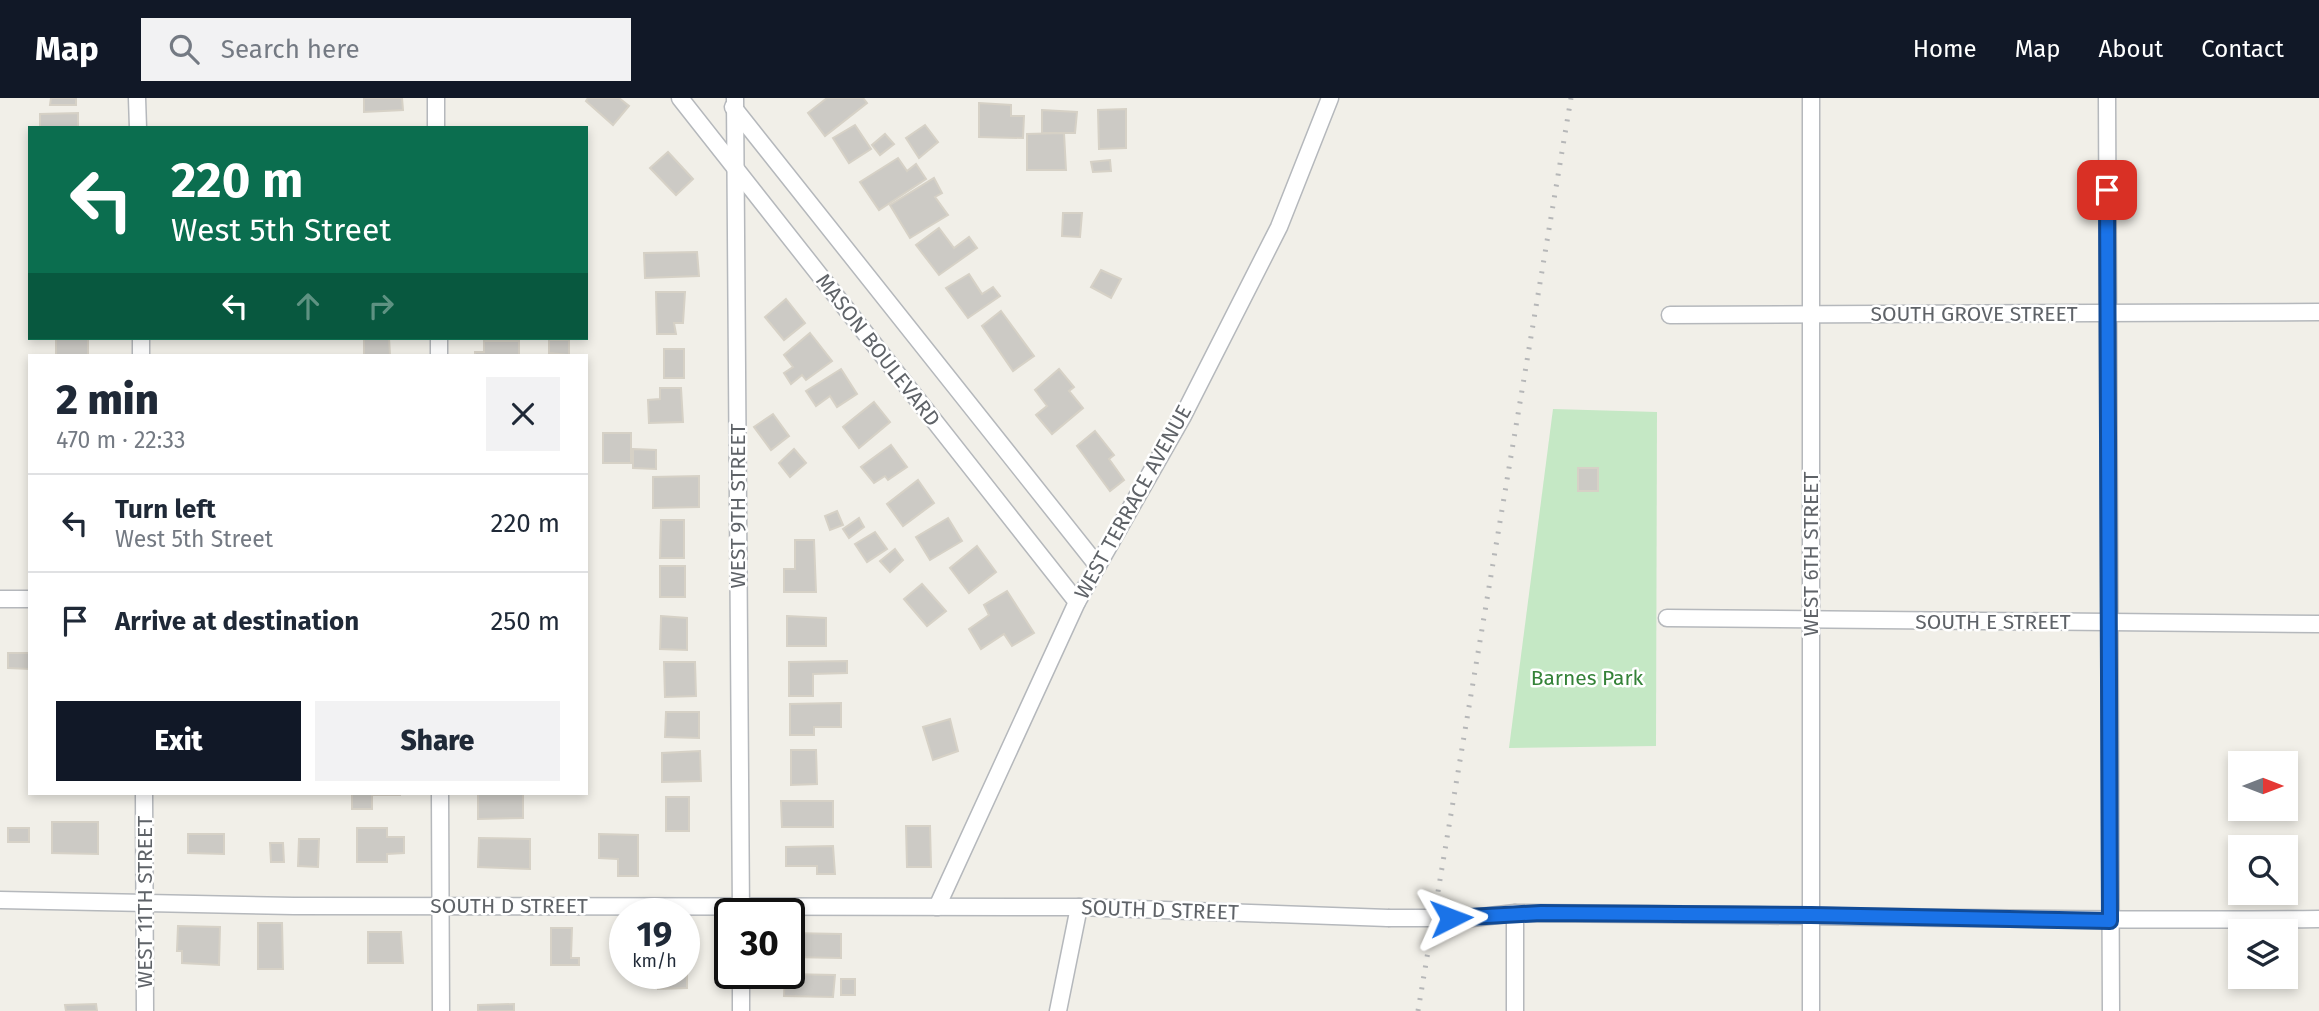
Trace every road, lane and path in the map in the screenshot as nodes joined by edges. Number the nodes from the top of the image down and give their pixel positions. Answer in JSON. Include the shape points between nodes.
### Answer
{"nodes":[{"id":1,"x":137,"y":98,"type":"edge"},
{"id":2,"x":436,"y":98,"type":"edge"},
{"id":3,"x":680,"y":98,"type":"edge"},
{"id":4,"x":1330,"y":98,"type":"edge"},
{"id":5,"x":1811,"y":98,"type":"edge"},
{"id":6,"x":2106,"y":98,"type":"edge"},
{"id":7,"x":732,"y":102,"type":"edge"},
{"id":8,"x":138,"y":126,"type":"edge"},
{"id":9,"x":436,"y":126,"type":"edge"},
{"id":10,"x":736,"y":169,"type":"junction"},
{"id":11,"x":2319,"y":312,"type":"edge"},
{"id":12,"x":2108,"y":313,"type":"junction"},
{"id":13,"x":1670,"y":315,"type":"dead end"},
{"id":14,"x":1811,"y":315,"type":"junction"},
{"id":15,"x":1097,"y":565,"type":"junction"},
{"id":16,"x":0,"y":599,"type":"edge"},
{"id":17,"x":28,"y":599,"type":"edge"},
{"id":18,"x":1077,"y":603,"type":"junction"},
{"id":19,"x":1667,"y":618,"type":"dead end"},
{"id":20,"x":1811,"y":621,"type":"junction"},
{"id":21,"x":2109,"y":623,"type":"junction"},
{"id":22,"x":2319,"y":624,"type":"edge"},
{"id":23,"x":144,"y":795,"type":"edge"},
{"id":24,"x":440,"y":795,"type":"edge"},
{"id":25,"x":741,"y":898,"type":"edge"},
{"id":26,"x":0,"y":900,"type":"edge"},
{"id":27,"x":145,"y":905,"type":"junction"},
{"id":28,"x":441,"y":907,"type":"junction"},
{"id":29,"x":1079,"y":907,"type":"junction"},
{"id":30,"x":937,"y":908,"type":"junction"},
{"id":31,"x":805,"y":909,"type":"edge"},
{"id":32,"x":714,"y":910,"type":"edge"},
{"id":33,"x":1515,"y":913,"type":"junction"},
{"id":34,"x":1811,"y":915,"type":"junction"},
{"id":35,"x":2319,"y":919,"type":"edge"},
{"id":36,"x":2110,"y":921,"type":"junction"},
{"id":37,"x":741,"y":989,"type":"edge"},
{"id":38,"x":145,"y":1011,"type":"edge"},
{"id":39,"x":441,"y":1011,"type":"edge"},
{"id":40,"x":741,"y":1011,"type":"edge"},
{"id":41,"x":1058,"y":1011,"type":"edge"},
{"id":42,"x":1515,"y":1011,"type":"edge"},
{"id":43,"x":1811,"y":1011,"type":"edge"},
{"id":44,"x":2111,"y":1011,"type":"edge"}],
"edges":[{"from":1,"to":8,"type":"street"},
{"from":2,"to":9,"type":"street"},
{"from":3,"to":10,"type":"street","name":"MASON BOULEVARD"},
{"from":4,"to":15,"type":"street","name":"WEST TERRACE AVENUE","via":[[1279,227],[1183,416]]},
{"from":5,"to":14,"type":"street","name":"WEST 6TH STREET"},
{"from":6,"to":12,"type":"street"},
{"from":7,"to":10,"type":"street","name":"WEST 9TH STREET"},
{"from":7,"to":15,"type":"street","name":"MASON BOULEVARD"},
{"from":10,"to":18,"type":"street","name":"MASON BOULEVARD"},
{"from":10,"to":25,"type":"street","name":"WEST 9TH STREET"},
{"from":11,"to":12,"type":"street","name":"SOUTH GROVE STREET"},
{"from":12,"to":14,"type":"street","name":"SOUTH GROVE STREET"},
{"from":12,"to":21,"type":"street"},
{"from":13,"to":14,"type":"street","name":"SOUTH GROVE STREET"},
{"from":14,"to":20,"type":"street","name":"WEST 6TH STREET"},
{"from":15,"to":18,"type":"street","name":"WEST TERRACE AVENUE"},
{"from":16,"to":17,"type":"street"},
{"from":18,"to":30,"type":"street","name":"WEST TERRACE AVENUE"},
{"from":19,"to":20,"type":"street","name":"SOUTH E STREET"},
{"from":20,"to":21,"type":"street","name":"SOUTH E STREET"},
{"from":20,"to":34,"type":"street","name":"WEST 6TH STREET"},
{"from":21,"to":22,"type":"street","name":"SOUTH E STREET"},
{"from":21,"to":36,"type":"street"},
{"from":23,"to":27,"type":"street","name":"WEST 11TH STREET"},
{"from":24,"to":28,"type":"street"},
{"from":26,"to":27,"type":"street","name":"SOUTH D STREET"},
{"from":27,"to":28,"type":"street","name":"SOUTH D STREET"},
{"from":27,"to":38,"type":"street","name":"WEST 11TH STREET"},
{"from":28,"to":32,"type":"street","name":"SOUTH D STREET"},
{"from":28,"to":39,"type":"street"},
{"from":29,"to":30,"type":"street","name":"SOUTH D STREET"},
{"from":29,"to":33,"type":"street","name":"SOUTH D STREET","bridge":true,"via":[[1388,918]]},
{"from":29,"to":41,"type":"street"},
{"from":30,"to":31,"type":"street","name":"SOUTH D STREET"},
{"from":33,"to":34,"type":"street","name":"SOUTH D STREET"},
{"from":33,"to":42,"type":"street"},
{"from":34,"to":36,"type":"street","name":"SOUTH D STREET"},
{"from":34,"to":43,"type":"street","name":"WEST 6TH STREET"},
{"from":35,"to":36,"type":"street","name":"SOUTH D STREET"},
{"from":36,"to":44,"type":"street"},
{"from":37,"to":40,"type":"street"}]}
